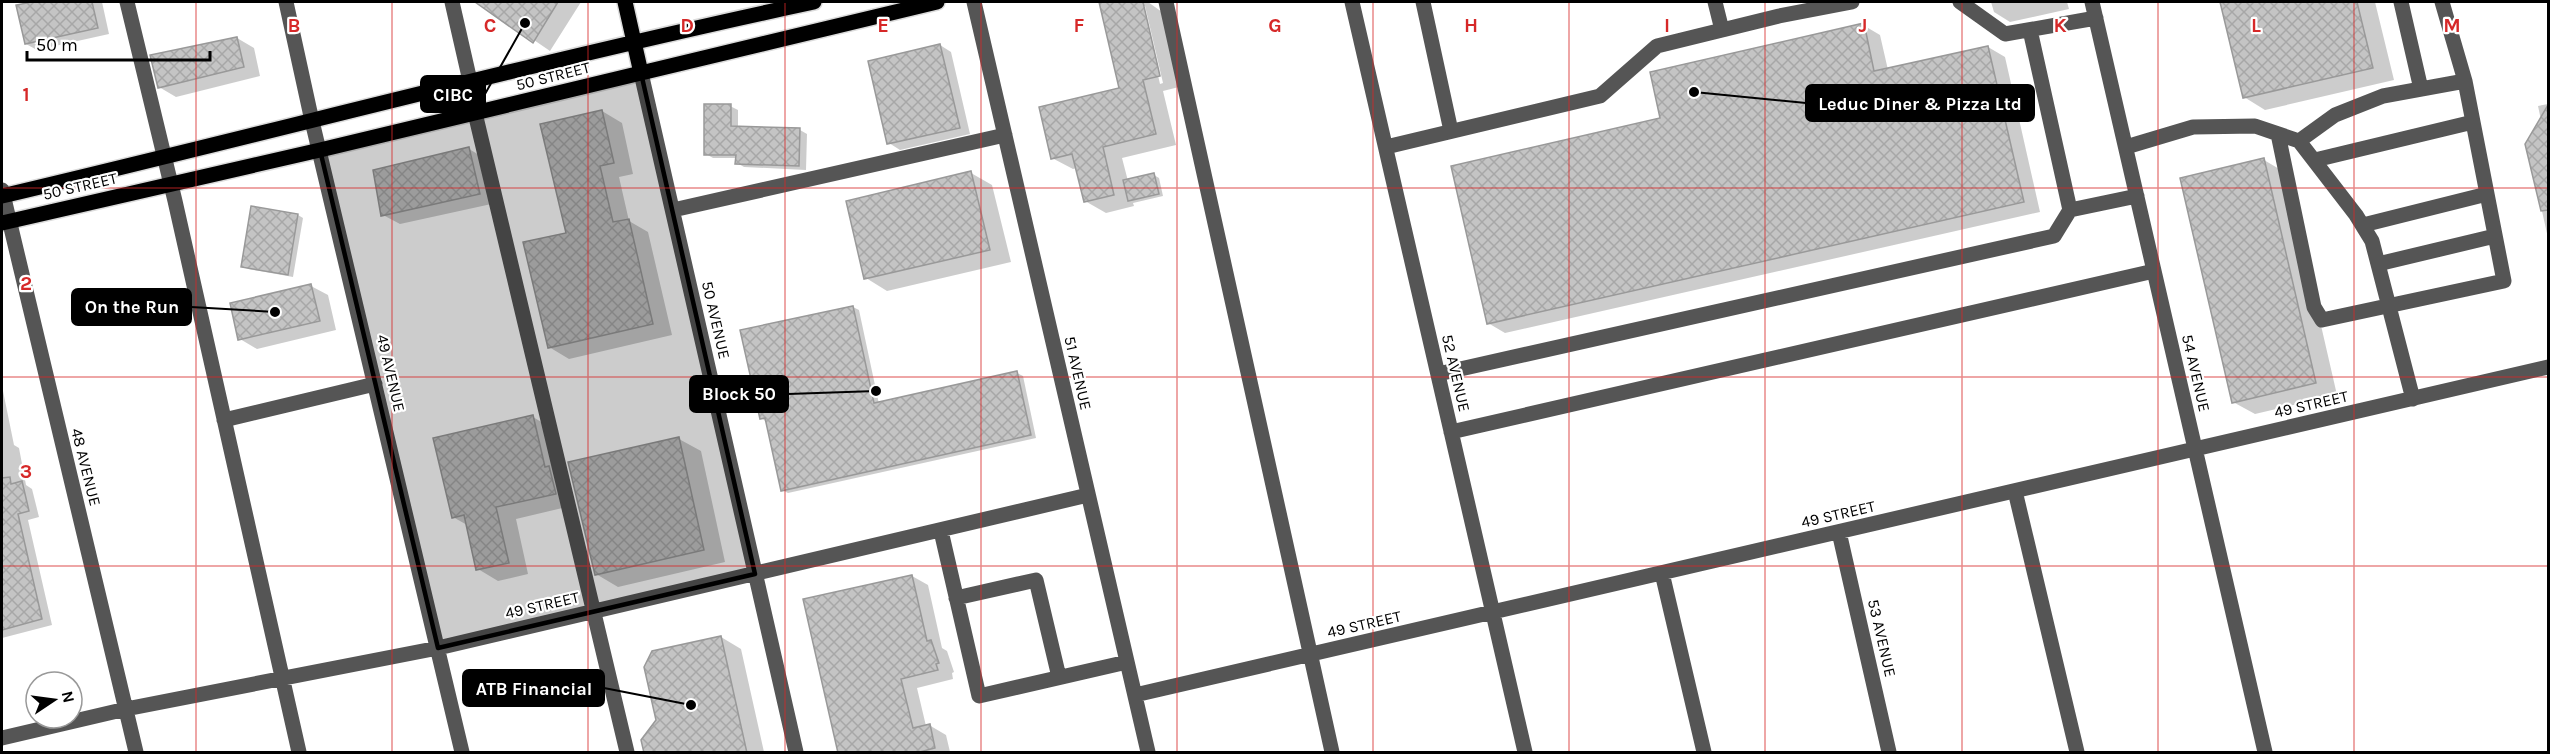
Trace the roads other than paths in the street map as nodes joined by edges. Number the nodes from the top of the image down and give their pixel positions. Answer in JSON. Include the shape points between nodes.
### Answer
{"nodes":[{"id":1,"x":127,"y":2,"type":"edge"},
{"id":2,"x":286,"y":2,"type":"edge"},
{"id":3,"x":452,"y":2,"type":"edge"},
{"id":4,"x":625,"y":2,"type":"edge"},
{"id":5,"x":814,"y":2,"type":"edge"},
{"id":6,"x":937,"y":2,"type":"edge"},
{"id":7,"x":974,"y":2,"type":"edge"},
{"id":8,"x":1166,"y":2,"type":"edge"},
{"id":9,"x":1352,"y":2,"type":"edge"},
{"id":10,"x":1424,"y":2,"type":"edge"},
{"id":11,"x":1715,"y":2,"type":"edge"},
{"id":12,"x":1842,"y":2,"type":"edge"},
{"id":13,"x":1960,"y":2,"type":"edge"},
{"id":14,"x":2092,"y":2,"type":"edge"},
{"id":15,"x":2401,"y":2,"type":"edge"},
{"id":16,"x":2442,"y":2,"type":"edge"},
{"id":17,"x":1777,"y":9,"type":"edge"},
{"id":18,"x":2096,"y":18,"type":"junction"},
{"id":19,"x":1722,"y":30,"type":"junction"},
{"id":20,"x":2030,"y":30,"type":"junction"},
{"id":21,"x":634,"y":40,"type":"junction"},
{"id":22,"x":641,"y":72,"type":"junction"},
{"id":23,"x":470,"y":81,"type":"junction"},
{"id":24,"x":2465,"y":81,"type":"junction"},
{"id":25,"x":2421,"y":89,"type":"junction"},
{"id":26,"x":475,"y":113,"type":"junction"},
{"id":27,"x":312,"y":121,"type":"junction"},
{"id":28,"x":2473,"y":122,"type":"junction"},
{"id":29,"x":1451,"y":131,"type":"junction"},
{"id":30,"x":2278,"y":134,"type":"junction"},
{"id":31,"x":1005,"y":135,"type":"junction"},
{"id":32,"x":2299,"y":141,"type":"junction"},
{"id":33,"x":1386,"y":147,"type":"junction"},
{"id":34,"x":2126,"y":147,"type":"junction"},
{"id":35,"x":320,"y":150,"type":"junction"},
{"id":36,"x":165,"y":158,"type":"junction"},
{"id":37,"x":2314,"y":160,"type":"junction"},
{"id":38,"x":171,"y":184,"type":"junction"},
{"id":39,"x":2,"y":194,"type":"edge"},
{"id":40,"x":2487,"y":194,"type":"junction"},
{"id":41,"x":2137,"y":196,"type":"junction"},
{"id":42,"x":673,"y":210,"type":"junction"},
{"id":43,"x":2070,"y":210,"type":"junction"},
{"id":44,"x":5,"y":222,"type":"edge"},
{"id":45,"x":2363,"y":225,"type":"junction"},
{"id":46,"x":2495,"y":236,"type":"junction"},
{"id":47,"x":2378,"y":264,"type":"junction"},
{"id":48,"x":2154,"y":271,"type":"junction"},
{"id":49,"x":2389,"y":305,"type":"junction"},
{"id":50,"x":2548,"y":368,"type":"edge"},
{"id":51,"x":1438,"y":374,"type":"junction"},
{"id":52,"x":375,"y":384,"type":"junction"},
{"id":53,"x":2413,"y":399,"type":"junction"},
{"id":54,"x":224,"y":420,"type":"junction"},
{"id":55,"x":1451,"y":432,"type":"junction"},
{"id":56,"x":2196,"y":449,"type":"junction"},
{"id":57,"x":2015,"y":491,"type":"junction"},
{"id":58,"x":1088,"y":495,"type":"junction"},
{"id":59,"x":941,"y":531,"type":"junction"},
{"id":60,"x":1839,"y":532,"type":"junction"},
{"id":61,"x":1662,"y":573,"type":"junction"},
{"id":62,"x":755,"y":574,"type":"junction"},
{"id":63,"x":956,"y":598,"type":"junction"},
{"id":64,"x":594,"y":611,"type":"junction"},
{"id":65,"x":1492,"y":612,"type":"junction"},
{"id":66,"x":438,"y":648,"type":"junction"},
{"id":67,"x":1310,"y":655,"type":"junction"},
{"id":68,"x":1127,"y":662,"type":"junction"},
{"id":69,"x":1059,"y":677,"type":"junction"},
{"id":70,"x":282,"y":678,"type":"junction"},
{"id":71,"x":1135,"y":695,"type":"junction"},
{"id":72,"x":126,"y":709,"type":"junction"},
{"id":73,"x":2,"y":738,"type":"edge"},
{"id":74,"x":136,"y":753,"type":"edge"},
{"id":75,"x":299,"y":753,"type":"edge"},
{"id":76,"x":462,"y":753,"type":"edge"},
{"id":77,"x":627,"y":753,"type":"edge"},
{"id":78,"x":796,"y":753,"type":"edge"},
{"id":79,"x":1148,"y":753,"type":"edge"},
{"id":80,"x":1332,"y":753,"type":"edge"},
{"id":81,"x":1525,"y":753,"type":"edge"},
{"id":82,"x":1704,"y":753,"type":"edge"},
{"id":83,"x":1889,"y":753,"type":"edge"},
{"id":84,"x":2077,"y":753,"type":"edge"},
{"id":85,"x":2265,"y":753,"type":"edge"}],
"edges":[{"from":1,"to":36,"type":"street"},
{"from":2,"to":27,"type":"street","name":"49 AVENUE"},
{"from":3,"to":23,"type":"street"},
{"from":4,"to":21,"type":"main road","name":"50 AVENUE"},
{"from":5,"to":21,"type":"main road","name":"50 STREET"},
{"from":6,"to":22,"type":"main road","name":"50 STREET"},
{"from":7,"to":31,"type":"street","name":"51 AVENUE"},
{"from":8,"to":67,"type":"street"},
{"from":9,"to":33,"type":"street","name":"52 AVENUE"},
{"from":10,"to":29,"type":"street"},
{"from":11,"to":19,"type":"street"},
{"from":12,"to":17,"type":"street"},
{"from":13,"to":20,"type":"street","via":[[2005,34]]},
{"from":14,"to":18,"type":"street","name":"54 AVENUE"},
{"from":15,"to":25,"type":"street"},
{"from":16,"to":24,"type":"street"},
{"from":17,"to":19,"type":"street"},
{"from":18,"to":20,"type":"street"},
{"from":18,"to":34,"type":"street","name":"54 AVENUE"},
{"from":19,"to":29,"type":"street","via":[[1657,46],[1600,96]]},
{"from":20,"to":43,"type":"street"},
{"from":21,"to":22,"type":"main road","name":"50 AVENUE"},
{"from":21,"to":23,"type":"main road","name":"50 STREET"},
{"from":22,"to":26,"type":"main road","name":"50 STREET"},
{"from":22,"to":42,"type":"street","name":"50 AVENUE"},
{"from":23,"to":27,"type":"main road","name":"50 STREET"},
{"from":24,"to":25,"type":"street"},
{"from":24,"to":28,"type":"street"},
{"from":25,"to":32,"type":"street","via":[[2383,96],[2335,115]]},
{"from":26,"to":35,"type":"main road","name":"50 STREET"},
{"from":26,"to":64,"type":"street"},
{"from":27,"to":35,"type":"street","name":"49 AVENUE"},
{"from":27,"to":36,"type":"main road","name":"50 STREET"},
{"from":28,"to":37,"type":"street"},
{"from":28,"to":40,"type":"street"},
{"from":29,"to":33,"type":"street"},
{"from":30,"to":32,"type":"street"},
{"from":30,"to":34,"type":"street","via":[[2255,126],[2193,127]]},
{"from":30,"to":49,"type":"street","via":[[2314,307],[2322,320]]},
{"from":31,"to":42,"type":"street"},
{"from":31,"to":58,"type":"street","name":"51 AVENUE"},
{"from":32,"to":37,"type":"street"},
{"from":33,"to":51,"type":"street","name":"52 AVENUE"},
{"from":34,"to":41,"type":"street","name":"54 AVENUE"},
{"from":35,"to":38,"type":"main road","name":"50 STREET"},
{"from":35,"to":52,"type":"street","name":"49 AVENUE"},
{"from":36,"to":38,"type":"street"},
{"from":36,"to":39,"type":"main road","name":"50 STREET"},
{"from":37,"to":45,"type":"street"},
{"from":38,"to":44,"type":"main road","name":"50 STREET"},
{"from":38,"to":54,"type":"street"},
{"from":39,"to":44,"type":"street","name":"48 AVENUE"},
{"from":40,"to":45,"type":"street"},
{"from":40,"to":46,"type":"street"},
{"from":41,"to":43,"type":"street"},
{"from":41,"to":48,"type":"street","name":"54 AVENUE"},
{"from":42,"to":62,"type":"street","name":"50 AVENUE"},
{"from":43,"to":51,"type":"street","via":[[2054,236]]},
{"from":44,"to":72,"type":"street","name":"48 AVENUE"},
{"from":45,"to":47,"type":"street"},
{"from":46,"to":47,"type":"street"},
{"from":46,"to":49,"type":"street","via":[[2504,281]]},
{"from":47,"to":49,"type":"street"},
{"from":48,"to":55,"type":"street"},
{"from":48,"to":56,"type":"street","name":"54 AVENUE"},
{"from":49,"to":53,"type":"street"},
{"from":50,"to":53,"type":"street","name":"49 STREET"},
{"from":51,"to":55,"type":"street","name":"52 AVENUE"},
{"from":52,"to":54,"type":"street"},
{"from":52,"to":66,"type":"street","name":"49 AVENUE"},
{"from":53,"to":56,"type":"street","name":"49 STREET"},
{"from":54,"to":70,"type":"street"},
{"from":55,"to":65,"type":"street","name":"52 AVENUE"},
{"from":56,"to":57,"type":"street","name":"49 STREET"},
{"from":56,"to":85,"type":"street","name":"54 AVENUE"},
{"from":57,"to":60,"type":"street","name":"49 STREET"},
{"from":57,"to":84,"type":"street"},
{"from":58,"to":59,"type":"street","name":"49 STREET"},
{"from":58,"to":68,"type":"street","name":"51 AVENUE"},
{"from":59,"to":62,"type":"street","name":"49 STREET"},
{"from":59,"to":63,"type":"street"},
{"from":60,"to":61,"type":"street","name":"49 STREET"},
{"from":60,"to":83,"type":"street","name":"53 AVENUE"},
{"from":61,"to":65,"type":"street","name":"49 STREET"},
{"from":61,"to":82,"type":"street"},
{"from":62,"to":64,"type":"street","name":"49 STREET"},
{"from":62,"to":78,"type":"street","name":"50 AVENUE"},
{"from":63,"to":69,"type":"street","via":[[1036,580]]},
{"from":63,"to":69,"type":"street","via":[[979,696]]},
{"from":64,"to":66,"type":"street","name":"49 STREET"},
{"from":64,"to":77,"type":"street"},
{"from":65,"to":67,"type":"street","name":"49 STREET"},
{"from":65,"to":81,"type":"street","name":"52 AVENUE"},
{"from":66,"to":70,"type":"street","name":"49 STREET"},
{"from":66,"to":76,"type":"street","name":"49 AVENUE"},
{"from":67,"to":71,"type":"street","name":"49 STREET"},
{"from":67,"to":80,"type":"street"},
{"from":68,"to":69,"type":"street"},
{"from":68,"to":71,"type":"street","name":"51 AVENUE"},
{"from":70,"to":72,"type":"street","name":"49 STREET"},
{"from":70,"to":75,"type":"street"},
{"from":71,"to":79,"type":"street","name":"51 AVENUE"},
{"from":72,"to":73,"type":"street","name":"49 STREET"},
{"from":72,"to":74,"type":"street","name":"48 AVENUE"}]}
